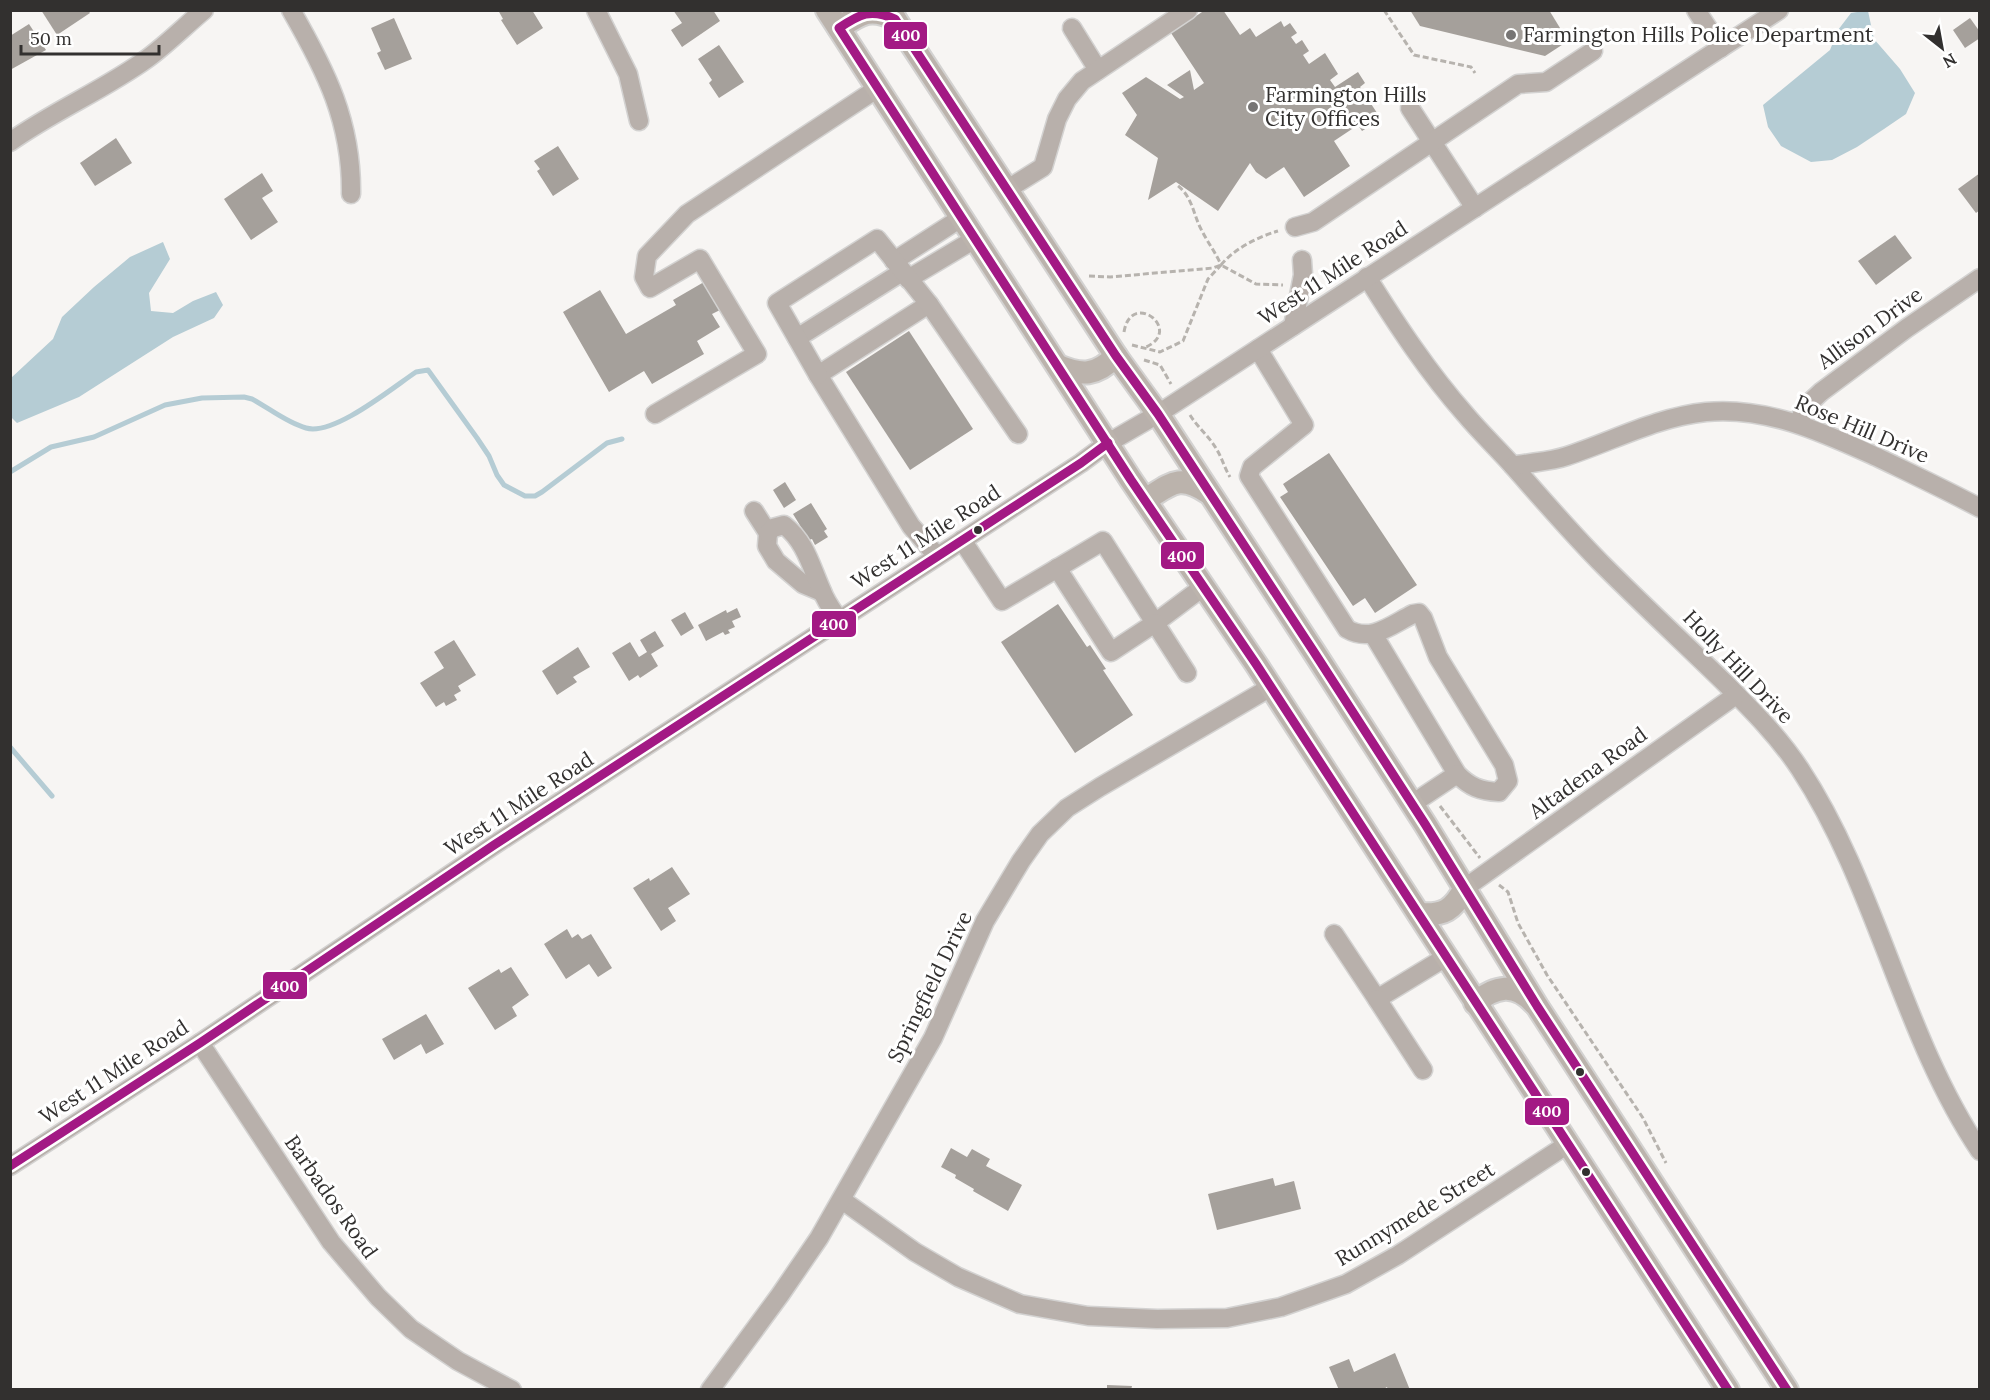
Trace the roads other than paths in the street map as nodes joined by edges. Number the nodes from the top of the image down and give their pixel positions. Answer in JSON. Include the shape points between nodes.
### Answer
{"nodes":[{"id":1,"x":204,"y":10,"type":"edge"},
{"id":2,"x":291,"y":10,"type":"edge"},
{"id":3,"x":596,"y":10,"type":"edge"},
{"id":4,"x":1188,"y":10,"type":"edge"},
{"id":5,"x":1696,"y":10,"type":"edge"},
{"id":6,"x":1779,"y":10,"type":"edge"},
{"id":7,"x":892,"y":15,"type":"edge"},
{"id":8,"x":833,"y":19,"type":"edge"},
{"id":9,"x":1072,"y":28,"type":"dead end"},
{"id":10,"x":1721,"y":48,"type":"junction"},
{"id":11,"x":1593,"y":51,"type":"dead end"},
{"id":12,"x":1098,"y":70,"type":"junction"},
{"id":13,"x":878,"y":88,"type":"junction"},
{"id":14,"x":1410,"y":108,"type":"dead end"},
{"id":15,"x":639,"y":122,"type":"dead end"},
{"id":16,"x":10,"y":142,"type":"edge"},
{"id":17,"x":1432,"y":142,"type":"junction"},
{"id":18,"x":1006,"y":190,"type":"junction"},
{"id":19,"x":351,"y":194,"type":"dead end"},
{"id":20,"x":1475,"y":208,"type":"junction"},
{"id":21,"x":961,"y":218,"type":"junction"},
{"id":22,"x":1294,"y":227,"type":"road end"},
{"id":23,"x":975,"y":239,"type":"junction"},
{"id":24,"x":1302,"y":268,"type":"road end"},
{"id":25,"x":902,"y":271,"type":"junction"},
{"id":26,"x":1367,"y":278,"type":"junction"},
{"id":27,"x":1980,"y":278,"type":"edge"},
{"id":28,"x":929,"y":304,"type":"junction"},
{"id":29,"x":1293,"y":326,"type":"junction"},
{"id":30,"x":797,"y":338,"type":"junction"},
{"id":31,"x":1258,"y":349,"type":"junction"},
{"id":32,"x":1123,"y":350,"type":"junction"},
{"id":33,"x":1058,"y":366,"type":"junction"},
{"id":34,"x":818,"y":375,"type":"junction"},
{"id":35,"x":655,"y":414,"type":"dead end"},
{"id":36,"x":1158,"y":414,"type":"junction"},
{"id":37,"x":1798,"y":424,"type":"junction"},
{"id":38,"x":1018,"y":434,"type":"dead end"},
{"id":39,"x":1108,"y":443,"type":"junction"},
{"id":40,"x":1513,"y":466,"type":"junction"},
{"id":41,"x":1207,"y":492,"type":"junction"},
{"id":42,"x":1145,"y":500,"type":"junction"},
{"id":43,"x":1980,"y":508,"type":"edge"},
{"id":44,"x":754,"y":511,"type":"dead end"},
{"id":45,"x":768,"y":532,"type":"junction"},
{"id":46,"x":962,"y":540,"type":"junction"},
{"id":47,"x":937,"y":556,"type":"junction"},
{"id":48,"x":1057,"y":568,"type":"junction"},
{"id":49,"x":1203,"y":587,"type":"junction"},
{"id":50,"x":822,"y":592,"type":"junction"},
{"id":51,"x":839,"y":621,"type":"junction"},
{"id":52,"x":1155,"y":623,"type":"junction"},
{"id":53,"x":1373,"y":634,"type":"junction"},
{"id":54,"x":1187,"y":673,"type":"dead end"},
{"id":55,"x":1271,"y":687,"type":"junction"},
{"id":56,"x":1736,"y":695,"type":"junction"},
{"id":57,"x":1457,"y":774,"type":"junction"},
{"id":58,"x":1412,"y":804,"type":"junction"},
{"id":59,"x":1465,"y":888,"type":"junction"},
{"id":60,"x":1419,"y":914,"type":"junction"},
{"id":61,"x":1334,"y":934,"type":"dead end"},
{"id":62,"x":1446,"y":957,"type":"junction"},
{"id":63,"x":1377,"y":999,"type":"junction"},
{"id":64,"x":1475,"y":1003,"type":"junction"},
{"id":65,"x":1537,"y":1006,"type":"junction"},
{"id":66,"x":200,"y":1043,"type":"junction"},
{"id":67,"x":1423,"y":1070,"type":"dead end"},
{"id":68,"x":1568,"y":1143,"type":"junction"},
{"id":69,"x":1980,"y":1151,"type":"edge"},
{"id":70,"x":10,"y":1166,"type":"edge"},
{"id":71,"x":842,"y":1200,"type":"junction"},
{"id":72,"x":512,"y":1389,"type":"edge"},
{"id":73,"x":710,"y":1389,"type":"edge"},
{"id":74,"x":1728,"y":1389,"type":"edge"},
{"id":75,"x":1787,"y":1389,"type":"edge"}],
"edges":[{"from":1,"to":16,"type":"street","via":[[148,58]]},
{"from":2,"to":19,"type":"street","via":[[320,60],[337,102],[351,169]]},
{"from":3,"to":15,"type":"street","via":[[628,74]]},
{"from":4,"to":12,"type":"street"},
{"from":5,"to":10,"type":"street"},
{"from":6,"to":10,"type":"street","name":"West 11 Mile Road"},
{"from":7,"to":8,"type":"main road","via":[[866,12]]},
{"from":7,"to":18,"type":"main road"},
{"from":8,"to":13,"type":"main road"},
{"from":9,"to":12,"type":"street"},
{"from":10,"to":20,"type":"street","name":"West 11 Mile Road"},
{"from":11,"to":17,"type":"street","via":[[1546,82],[1518,84]]},
{"from":12,"to":18,"type":"street","via":[[1067,99],[1043,167]]},
{"from":13,"to":21,"type":"main road"},
{"from":13,"to":35,"type":"street","via":[[687,214],[647,255],[644,277],[650,288],[700,259],[757,354]]},
{"from":14,"to":17,"type":"street"},
{"from":17,"to":20,"type":"street"},
{"from":17,"to":22,"type":"street","via":[[1313,222]]},
{"from":18,"to":32,"type":"main road"},
{"from":20,"to":26,"type":"street","name":"West 11 Mile Road"},
{"from":21,"to":23,"type":"main road"},
{"from":21,"to":25,"type":"street"},
{"from":23,"to":25,"type":"street"},
{"from":23,"to":33,"type":"main road"},
{"from":24,"to":29,"type":"street"},
{"from":25,"to":28,"type":"street"},
{"from":25,"to":30,"type":"street"},
{"from":25,"to":30,"type":"street","via":[[877,238],[777,303]]},
{"from":26,"to":29,"type":"street","name":"West 11 Mile Road"},
{"from":26,"to":40,"type":"street","name":"Holly Hill Drive","via":[[1433,375]]},
{"from":27,"to":37,"type":"street","name":"Allison Drive","via":[[1821,392],[1805,407]]},
{"from":28,"to":34,"type":"street"},
{"from":28,"to":38,"type":"street"},
{"from":29,"to":31,"type":"street","name":"West 11 Mile Road"},
{"from":30,"to":34,"type":"street"},
{"from":31,"to":36,"type":"street","name":"West 11 Mile Road"},
{"from":31,"to":53,"type":"street","via":[[1304,425],[1252,467],[1249,476],[1347,629],[1358,635]]},
{"from":32,"to":33,"type":"main road","via":[[1106,366],[1091,372],[1075,373]]},
{"from":32,"to":36,"type":"main road"},
{"from":33,"to":39,"type":"main road"},
{"from":34,"to":47,"type":"street","via":[[911,526]]},
{"from":36,"to":39,"type":"street","name":"West 11 Mile Road"},
{"from":36,"to":41,"type":"main road"},
{"from":37,"to":40,"type":"street","name":"Rose Hill Drive","via":[[1769,416],[1707,412],[1641,428],[1564,457]]},
{"from":37,"to":43,"type":"street","name":"Rose Hill Drive"},
{"from":39,"to":42,"type":"main road"},
{"from":39,"to":46,"type":"street","name":"West 11 Mile Road"},
{"from":40,"to":56,"type":"street","name":"Holly Hill Drive","via":[[1604,567]]},
{"from":41,"to":42,"type":"main road","via":[[1185,481]]},
{"from":41,"to":58,"type":"main road"},
{"from":42,"to":49,"type":"main road"},
{"from":44,"to":45,"type":"street"},
{"from":45,"to":50,"type":"street","via":[[767,546],[776,561],[803,584]]},
{"from":45,"to":50,"type":"street","via":[[784,525],[792,532],[802,545]]},
{"from":46,"to":47,"type":"street","name":"West 11 Mile Road"},
{"from":46,"to":48,"type":"street","via":[[1002,601]]},
{"from":47,"to":51,"type":"street","name":"West 11 Mile Road"},
{"from":48,"to":52,"type":"street","via":[[1103,541]]},
{"from":48,"to":52,"type":"street","via":[[1111,652]]},
{"from":49,"to":52,"type":"street"},
{"from":49,"to":55,"type":"main road"},
{"from":50,"to":51,"type":"street"},
{"from":51,"to":66,"type":"street","name":"West 11 Mile Road","via":[[494,845]]},
{"from":52,"to":54,"type":"street"},
{"from":53,"to":57,"type":"street"},
{"from":53,"to":57,"type":"street","via":[[1413,614],[1424,618],[1438,657],[1504,765],[1508,780],[1499,792],[1483,791]]},
{"from":55,"to":60,"type":"main road"},
{"from":55,"to":71,"type":"street","name":"Springfield Drive","via":[[1100,787],[1067,808],[1040,834],[985,921],[933,1038]]},
{"from":56,"to":59,"type":"street","name":"Altadena Road"},
{"from":56,"to":69,"type":"street","name":"Holly Hill Drive","via":[[1800,768],[1827,816],[1942,1087]]},
{"from":57,"to":58,"type":"street"},
{"from":58,"to":59,"type":"main road"},
{"from":59,"to":60,"type":"main road","via":[[1449,909],[1439,914]]},
{"from":59,"to":65,"type":"main road"},
{"from":60,"to":62,"type":"main road"},
{"from":61,"to":63,"type":"street"},
{"from":62,"to":63,"type":"street"},
{"from":62,"to":64,"type":"main road"},
{"from":63,"to":67,"type":"street"},
{"from":64,"to":65,"type":"main road","via":[[1500,988],[1527,995]]},
{"from":64,"to":68,"type":"main road"},
{"from":65,"to":75,"type":"main road"},
{"from":66,"to":70,"type":"street","name":"West 11 Mile Road"},
{"from":66,"to":72,"type":"street","name":"Barbados Road","via":[[331,1242],[378,1297],[411,1329],[458,1361]]},
{"from":68,"to":71,"type":"street","name":"Runnymede Street","via":[[1398,1255],[1346,1284],[1281,1307],[1227,1318],[1088,1316],[1020,1304],[958,1277],[915,1252]]},
{"from":68,"to":74,"type":"main road"},
{"from":71,"to":73,"type":"street","name":"Springfield Drive","via":[[780,1295]]}]}
